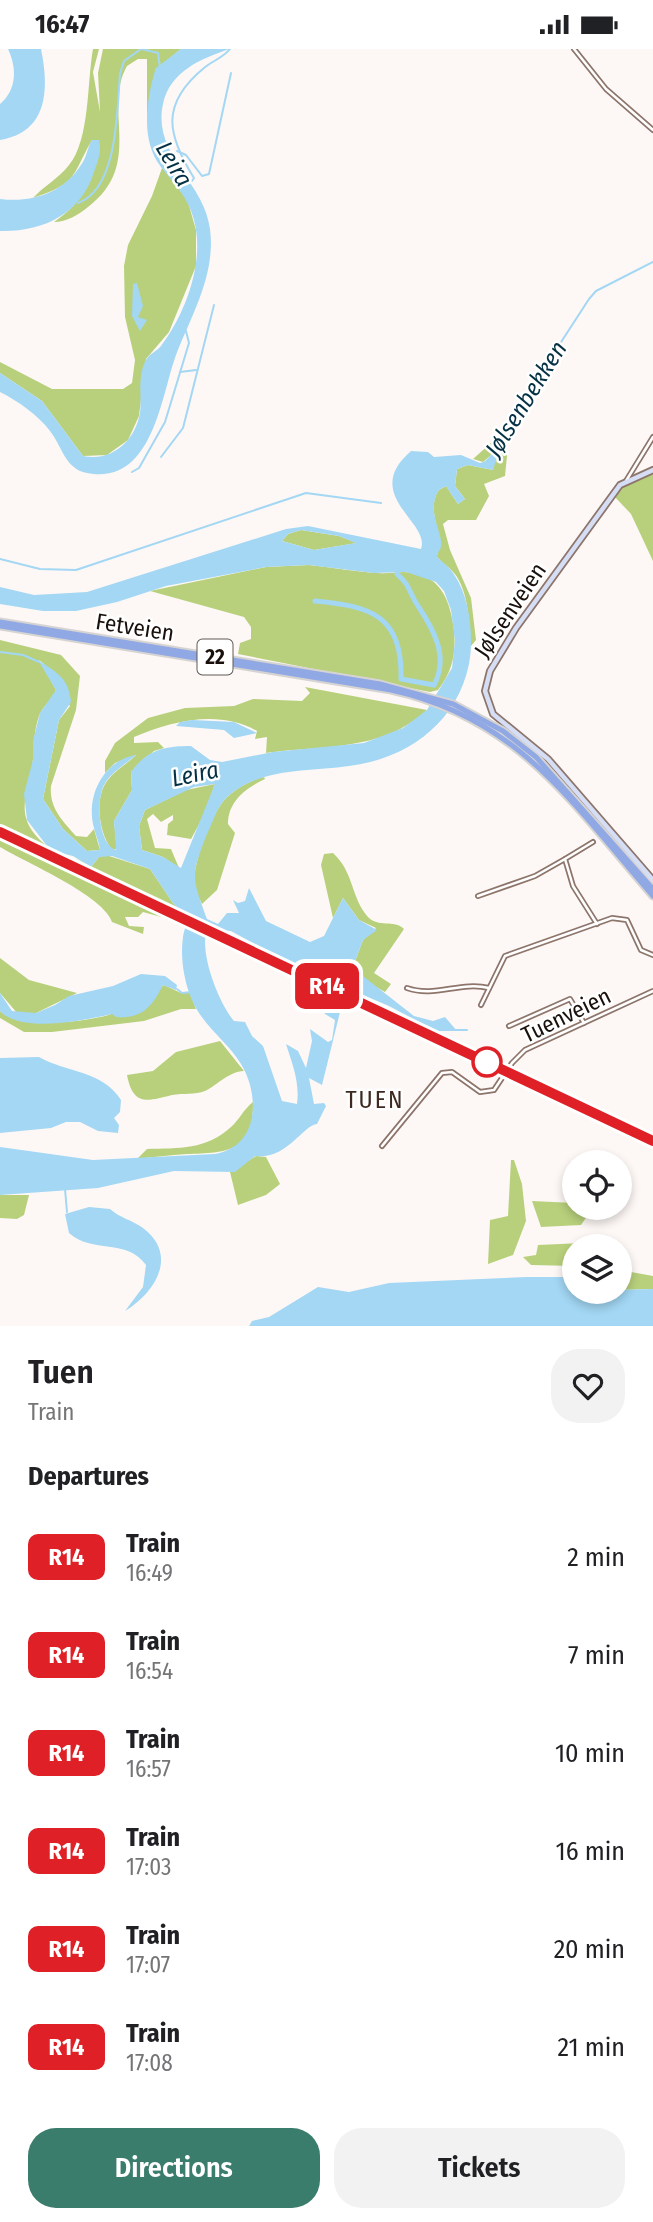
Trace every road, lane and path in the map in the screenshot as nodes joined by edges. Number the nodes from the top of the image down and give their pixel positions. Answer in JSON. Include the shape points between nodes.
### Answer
{"nodes":[{"id":1,"x":574,"y":49,"type":"edge"},
{"id":2,"x":653,"y":130,"type":"edge"},
{"id":3,"x":653,"y":437,"type":"edge"},
{"id":4,"x":653,"y":470,"type":"edge"},
{"id":5,"x":625,"y":481,"type":"junction"},
{"id":6,"x":0,"y":624,"type":"edge"},
{"id":7,"x":459,"y":709,"type":"junction"},
{"id":8,"x":593,"y":842,"type":"dead end"},
{"id":9,"x":565,"y":859,"type":"junction"},
{"id":10,"x":653,"y":880,"type":"edge"},
{"id":11,"x":653,"y":889,"type":"edge"},
{"id":12,"x":478,"y":896,"type":"dead end"},
{"id":13,"x":653,"y":896,"type":"edge"},
{"id":14,"x":597,"y":923,"type":"junction"},
{"id":15,"x":653,"y":955,"type":"edge"},
{"id":16,"x":407,"y":988,"type":"dead end"},
{"id":17,"x":489,"y":988,"type":"junction"},
{"id":18,"x":653,"y":991,"type":"edge"},
{"id":19,"x":481,"y":1005,"type":"dead end"},
{"id":20,"x":584,"y":1023,"type":"junction"},
{"id":21,"x":509,"y":1025,"type":"dead end"},
{"id":22,"x":382,"y":1146,"type":"dead end"}],
"edges":[{"from":1,"to":2,"type":"street","via":[[606,89]]},
{"from":3,"to":5,"type":"street","name":"Jølsenveien"},
{"from":4,"to":5,"type":"main road"},
{"from":5,"to":10,"type":"main road","name":"Jølsenveien","via":[[516,628],[488,674],[485,694],[496,717],[548,759]]},
{"from":6,"to":7,"type":"highway","name":"Fetveien","number":"22","via":[[379,688]]},
{"from":7,"to":11,"type":"highway","number":"22","via":[[503,731],[536,757]]},
{"from":7,"to":13,"type":"highway","number":"22","via":[[539,766]]},
{"from":8,"to":9,"type":"street"},
{"from":9,"to":12,"type":"street","via":[[535,876]]},
{"from":9,"to":14,"type":"street","via":[[573,886]]},
{"from":14,"to":15,"type":"street","via":[[625,919],[641,950]]},
{"from":14,"to":17,"type":"street","via":[[505,956]]},
{"from":16,"to":17,"type":"street","via":[[421,993],[472,984]]},
{"from":17,"to":19,"type":"street"},
{"from":18,"to":20,"type":"street","name":"Tuenveien"},
{"from":20,"to":21,"type":"street","via":[[570,999]]},
{"from":20,"to":22,"type":"street","name":"Tuenveien","via":[[520,1054],[494,1090],[480,1091],[452,1072],[442,1073]]}]}
